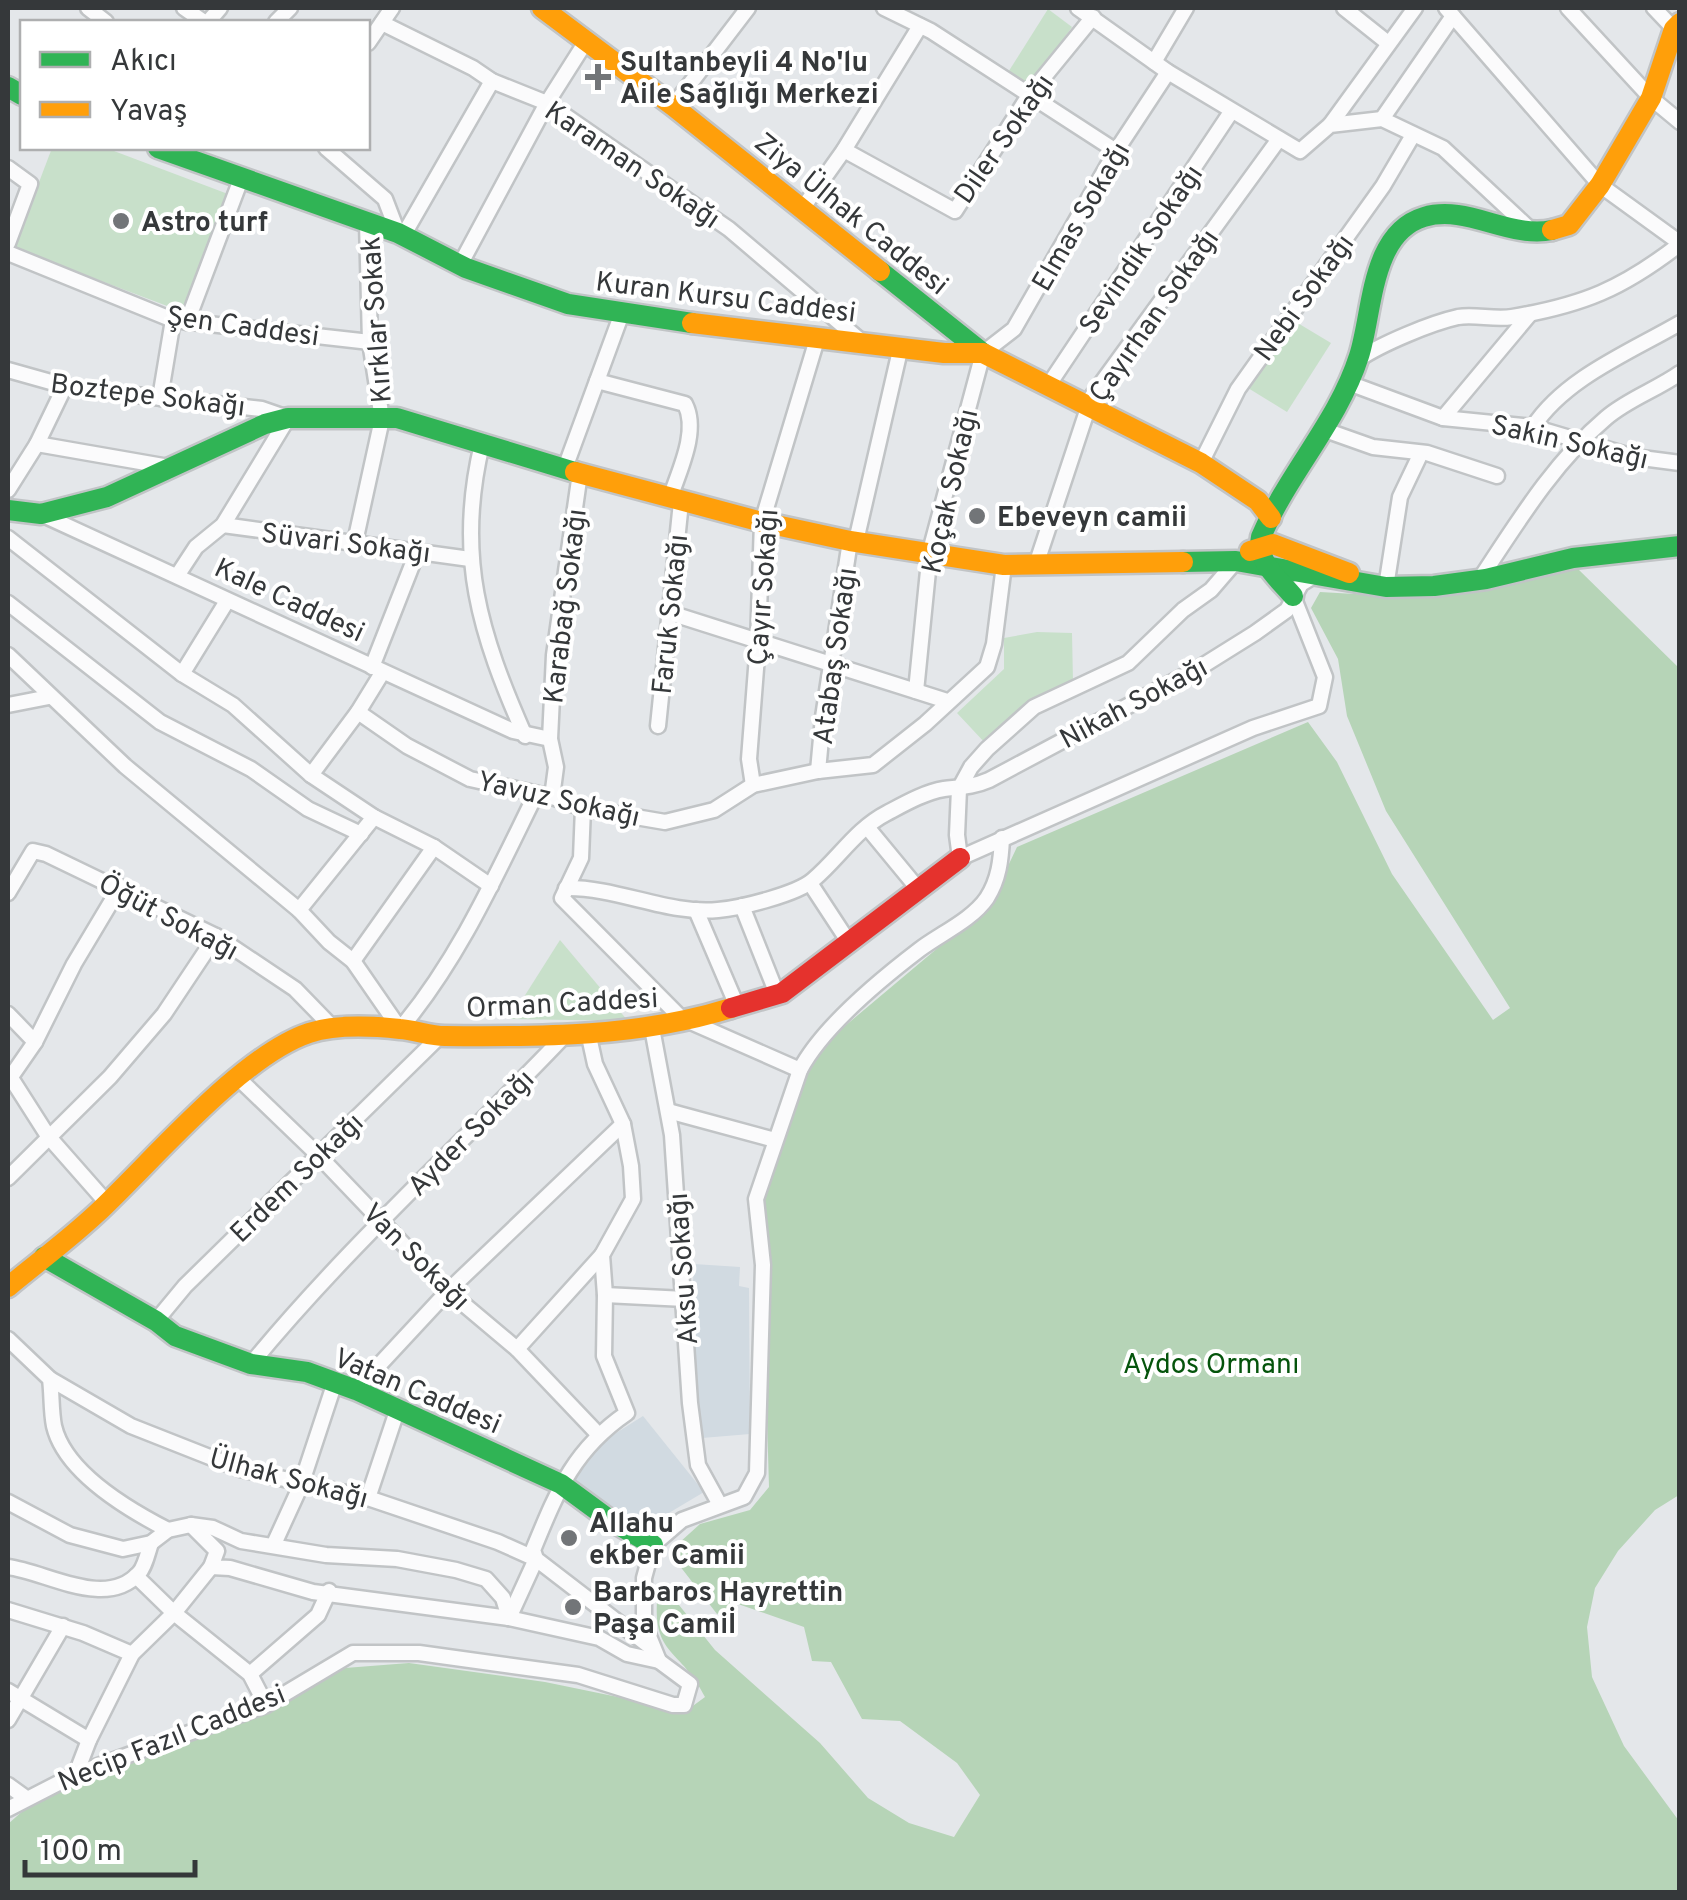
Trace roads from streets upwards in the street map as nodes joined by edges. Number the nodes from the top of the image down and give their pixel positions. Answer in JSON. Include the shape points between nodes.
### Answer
{"nodes":[{"id":1,"x":392,"y":8,"type":"edge"},
{"id":2,"x":542,"y":8,"type":"edge"},
{"id":3,"x":748,"y":8,"type":"edge"},
{"id":4,"x":884,"y":8,"type":"edge"},
{"id":5,"x":1078,"y":8,"type":"edge"},
{"id":6,"x":1108,"y":8,"type":"edge"},
{"id":7,"x":1186,"y":8,"type":"edge"},
{"id":8,"x":1344,"y":8,"type":"edge"},
{"id":9,"x":1415,"y":8,"type":"edge"},
{"id":10,"x":1568,"y":8,"type":"edge"},
{"id":11,"x":1654,"y":8,"type":"edge"},
{"id":12,"x":1450,"y":12,"type":"edge"},
{"id":13,"x":1096,"y":19,"type":"junction"},
{"id":14,"x":382,"y":22,"type":"junction"},
{"id":15,"x":920,"y":26,"type":"junction"},
{"id":16,"x":1677,"y":26,"type":"edge"},
{"id":17,"x":370,"y":40,"type":"edge"},
{"id":18,"x":586,"y":43,"type":"junction"},
{"id":19,"x":1388,"y":43,"type":"junction"},
{"id":20,"x":1154,"y":62,"type":"junction"},
{"id":21,"x":1168,"y":72,"type":"junction"},
{"id":22,"x":492,"y":82,"type":"junction"},
{"id":23,"x":1030,"y":94,"type":"junction"},
{"id":24,"x":1651,"y":98,"type":"junction"},
{"id":25,"x":548,"y":103,"type":"junction"},
{"id":26,"x":673,"y":106,"type":"junction"},
{"id":27,"x":1232,"y":112,"type":"junction"},
{"id":28,"x":1382,"y":120,"type":"junction"},
{"id":29,"x":1680,"y":122,"type":"edge"},
{"id":30,"x":1330,"y":125,"type":"junction"},
{"id":31,"x":1413,"y":135,"type":"junction"},
{"id":32,"x":1279,"y":139,"type":"junction"},
{"id":33,"x":166,"y":150,"type":"edge"},
{"id":34,"x":328,"y":150,"type":"edge"},
{"id":35,"x":844,"y":150,"type":"junction"},
{"id":36,"x":1116,"y":151,"type":"junction"},
{"id":37,"x":8,"y":168,"type":"edge"},
{"id":38,"x":241,"y":179,"type":"junction"},
{"id":39,"x":1600,"y":185,"type":"junction"},
{"id":40,"x":802,"y":209,"type":"junction"},
{"id":41,"x":367,"y":222,"type":"junction"},
{"id":42,"x":1535,"y":233,"type":"junction"},
{"id":43,"x":401,"y":234,"type":"junction"},
{"id":44,"x":1680,"y":244,"type":"edge"},
{"id":45,"x":8,"y":254,"type":"edge"},
{"id":46,"x":460,"y":265,"type":"junction"},
{"id":47,"x":622,"y":313,"type":"junction"},
{"id":48,"x":1530,"y":314,"type":"junction"},
{"id":49,"x":180,"y":321,"type":"junction"},
{"id":50,"x":1680,"y":323,"type":"edge"},
{"id":51,"x":818,"y":336,"type":"junction"},
{"id":52,"x":861,"y":341,"type":"junction"},
{"id":53,"x":370,"y":342,"type":"junction"},
{"id":54,"x":900,"y":346,"type":"junction"},
{"id":55,"x":983,"y":353,"type":"junction"},
{"id":56,"x":1358,"y":359,"type":"junction"},
{"id":57,"x":8,"y":370,"type":"edge"},
{"id":58,"x":1680,"y":373,"type":"edge"},
{"id":59,"x":597,"y":382,"type":"junction"},
{"id":60,"x":1346,"y":382,"type":"junction"},
{"id":61,"x":65,"y":386,"type":"junction"},
{"id":62,"x":1048,"y":386,"type":"junction"},
{"id":63,"x":160,"y":398,"type":"junction"},
{"id":64,"x":1089,"y":406,"type":"junction"},
{"id":65,"x":288,"y":418,"type":"junction"},
{"id":66,"x":1443,"y":418,"type":"junction"},
{"id":67,"x":382,"y":419,"type":"junction"},
{"id":68,"x":1533,"y":428,"type":"junction"},
{"id":69,"x":1325,"y":430,"type":"junction"},
{"id":70,"x":1579,"y":443,"type":"junction"},
{"id":71,"x":37,"y":444,"type":"junction"},
{"id":72,"x":482,"y":444,"type":"junction"},
{"id":73,"x":1421,"y":453,"type":"junction"},
{"id":74,"x":1200,"y":464,"type":"junction"},
{"id":75,"x":1680,"y":464,"type":"edge"},
{"id":76,"x":171,"y":467,"type":"junction"},
{"id":77,"x":573,"y":471,"type":"junction"},
{"id":78,"x":1497,"y":476,"type":"dead end"},
{"id":79,"x":8,"y":490,"type":"edge"},
{"id":80,"x":676,"y":500,"type":"junction"},
{"id":81,"x":8,"y":510,"type":"edge"},
{"id":82,"x":40,"y":514,"type":"junction"},
{"id":83,"x":1271,"y":518,"type":"junction"},
{"id":84,"x":762,"y":522,"type":"junction"},
{"id":85,"x":223,"y":526,"type":"junction"},
{"id":86,"x":8,"y":538,"type":"edge"},
{"id":87,"x":853,"y":541,"type":"junction"},
{"id":88,"x":355,"y":542,"type":"junction"},
{"id":89,"x":1266,"y":546,"type":"junction"},
{"id":90,"x":1680,"y":546,"type":"edge"},
{"id":91,"x":418,"y":550,"type":"junction"},
{"id":92,"x":930,"y":551,"type":"junction"},
{"id":93,"x":470,"y":559,"type":"junction"},
{"id":94,"x":1236,"y":561,"type":"junction"},
{"id":95,"x":1037,"y":562,"type":"junction"},
{"id":96,"x":1004,"y":565,"type":"junction"},
{"id":97,"x":1277,"y":570,"type":"junction"},
{"id":98,"x":176,"y":576,"type":"junction"},
{"id":99,"x":1314,"y":576,"type":"junction"},
{"id":100,"x":1480,"y":579,"type":"junction"},
{"id":101,"x":1386,"y":587,"type":"junction"},
{"id":102,"x":1294,"y":596,"type":"junction"},
{"id":103,"x":227,"y":601,"type":"junction"},
{"id":104,"x":8,"y":603,"type":"edge"},
{"id":105,"x":668,"y":612,"type":"junction"},
{"id":106,"x":758,"y":643,"type":"junction"},
{"id":107,"x":8,"y":655,"type":"edge"},
{"id":108,"x":830,"y":666,"type":"junction"},
{"id":109,"x":377,"y":670,"type":"junction"},
{"id":110,"x":182,"y":674,"type":"junction"},
{"id":111,"x":916,"y":691,"type":"junction"},
{"id":112,"x":49,"y":696,"type":"junction"},
{"id":113,"x":948,"y":701,"type":"junction"},
{"id":114,"x":8,"y":704,"type":"edge"},
{"id":115,"x":358,"y":712,"type":"junction"},
{"id":116,"x":658,"y":726,"type":"dead end"},
{"id":117,"x":524,"y":736,"type":"junction"},
{"id":118,"x":550,"y":739,"type":"junction"},
{"id":119,"x":818,"y":771,"type":"junction"},
{"id":120,"x":311,"y":775,"type":"junction"},
{"id":121,"x":753,"y":785,"type":"junction"},
{"id":122,"x":960,"y":789,"type":"junction"},
{"id":123,"x":536,"y":794,"type":"junction"},
{"id":124,"x":552,"y":797,"type":"junction"},
{"id":125,"x":583,"y":808,"type":"junction"},
{"id":126,"x":374,"y":817,"type":"junction"},
{"id":127,"x":867,"y":827,"type":"junction"},
{"id":128,"x":360,"y":834,"type":"junction"},
{"id":129,"x":1002,"y":838,"type":"junction"},
{"id":130,"x":434,"y":847,"type":"junction"},
{"id":131,"x":960,"y":858,"type":"junction"},
{"id":132,"x":810,"y":883,"type":"junction"},
{"id":133,"x":491,"y":886,"type":"junction"},
{"id":134,"x":120,"y":887,"type":"junction"},
{"id":135,"x":919,"y":890,"type":"junction"},
{"id":136,"x":8,"y":893,"type":"edge"},
{"id":137,"x":564,"y":893,"type":"junction"},
{"id":138,"x":742,"y":906,"type":"junction"},
{"id":139,"x":299,"y":910,"type":"junction"},
{"id":140,"x":696,"y":910,"type":"junction"},
{"id":141,"x":216,"y":936,"type":"junction"},
{"id":142,"x":850,"y":944,"type":"junction"},
{"id":143,"x":353,"y":961,"type":"junction"},
{"id":144,"x":777,"y":994,"type":"junction"},
{"id":145,"x":738,"y":1006,"type":"junction"},
{"id":146,"x":8,"y":1014,"type":"edge"},
{"id":147,"x":687,"y":1022,"type":"junction"},
{"id":148,"x":333,"y":1028,"type":"junction"},
{"id":149,"x":652,"y":1028,"type":"junction"},
{"id":150,"x":400,"y":1029,"type":"junction"},
{"id":151,"x":588,"y":1032,"type":"junction"},
{"id":152,"x":567,"y":1033,"type":"junction"},
{"id":153,"x":440,"y":1036,"type":"junction"},
{"id":154,"x":35,"y":1042,"type":"junction"},
{"id":155,"x":800,"y":1070,"type":"junction"},
{"id":156,"x":238,"y":1078,"type":"junction"},
{"id":157,"x":9,"y":1079,"type":"edge"},
{"id":158,"x":668,"y":1111,"type":"junction"},
{"id":159,"x":622,"y":1124,"type":"junction"},
{"id":160,"x":48,"y":1136,"type":"junction"},
{"id":161,"x":775,"y":1140,"type":"junction"},
{"id":162,"x":318,"y":1155,"type":"junction"},
{"id":163,"x":8,"y":1178,"type":"edge"},
{"id":164,"x":107,"y":1204,"type":"junction"},
{"id":165,"x":380,"y":1222,"type":"junction"},
{"id":166,"x":602,"y":1254,"type":"junction"},
{"id":167,"x":44,"y":1258,"type":"junction"},
{"id":168,"x":8,"y":1288,"type":"edge"},
{"id":169,"x":448,"y":1291,"type":"junction"},
{"id":170,"x":605,"y":1295,"type":"junction"},
{"id":171,"x":685,"y":1299,"type":"junction"},
{"id":172,"x":156,"y":1321,"type":"junction"},
{"id":173,"x":8,"y":1339,"type":"edge"},
{"id":174,"x":517,"y":1349,"type":"junction"},
{"id":175,"x":251,"y":1364,"type":"junction"},
{"id":176,"x":50,"y":1379,"type":"junction"},
{"id":177,"x":335,"y":1382,"type":"junction"},
{"id":178,"x":356,"y":1390,"type":"junction"},
{"id":179,"x":398,"y":1408,"type":"junction"},
{"id":180,"x":598,"y":1434,"type":"junction"},
{"id":181,"x":561,"y":1484,"type":"junction"},
{"id":182,"x":301,"y":1485,"type":"junction"},
{"id":183,"x":368,"y":1498,"type":"junction"},
{"id":184,"x":8,"y":1502,"type":"edge"},
{"id":185,"x":720,"y":1505,"type":"junction"},
{"id":186,"x":191,"y":1526,"type":"junction"},
{"id":187,"x":168,"y":1530,"type":"junction"},
{"id":188,"x":151,"y":1543,"type":"junction"},
{"id":189,"x":274,"y":1544,"type":"junction"},
{"id":190,"x":653,"y":1546,"type":"junction"},
{"id":191,"x":536,"y":1559,"type":"junction"},
{"id":192,"x":211,"y":1567,"type":"junction"},
{"id":193,"x":9,"y":1570,"type":"edge"},
{"id":194,"x":136,"y":1576,"type":"junction"},
{"id":195,"x":329,"y":1592,"type":"junction"},
{"id":196,"x":8,"y":1610,"type":"edge"},
{"id":197,"x":174,"y":1613,"type":"junction"},
{"id":198,"x":510,"y":1618,"type":"junction"},
{"id":199,"x":63,"y":1626,"type":"junction"},
{"id":200,"x":132,"y":1654,"type":"junction"},
{"id":201,"x":657,"y":1656,"type":"junction"},
{"id":202,"x":250,"y":1674,"type":"junction"},
{"id":203,"x":14,"y":1695,"type":"edge"},
{"id":204,"x":266,"y":1705,"type":"junction"},
{"id":205,"x":8,"y":1720,"type":"edge"},
{"id":206,"x":89,"y":1740,"type":"junction"},
{"id":207,"x":76,"y":1774,"type":"junction"},
{"id":208,"x":8,"y":1785,"type":"edge"},
{"id":209,"x":26,"y":1798,"type":"junction"},
{"id":210,"x":8,"y":1809,"type":"edge"}],
"edges":[{"from":1,"to":14,"type":"street"},
{"from":2,"to":18,"type":"street","name":"Ziya Ülhak Caddesi"},
{"from":3,"to":26,"type":"street"},
{"from":4,"to":15,"type":"street"},
{"from":5,"to":13,"type":"street"},
{"from":6,"to":13,"type":"street","name":"Diler Sokağı"},
{"from":7,"to":20,"type":"street"},
{"from":8,"to":19,"type":"street"},
{"from":9,"to":19,"type":"street"},
{"from":10,"to":24,"type":"street"},
{"from":11,"to":16,"type":"street"},
{"from":12,"to":28,"type":"street"},
{"from":12,"to":39,"type":"street"},
{"from":13,"to":20,"type":"street"},
{"from":13,"to":23,"type":"street","name":"Diler Sokağı"},
{"from":14,"to":17,"type":"street"},
{"from":14,"to":22,"type":"street","name":"Karaman Sokağı"},
{"from":15,"to":23,"type":"street"},
{"from":15,"to":35,"type":"street"},
{"from":16,"to":24,"type":"street"},
{"from":18,"to":25,"type":"street"},
{"from":18,"to":26,"type":"street","name":"Ziya Ülhak Caddesi"},
{"from":19,"to":30,"type":"street"},
{"from":20,"to":21,"type":"street"},
{"from":21,"to":27,"type":"street"},
{"from":21,"to":36,"type":"street","name":"Elmas Sokağı"},
{"from":22,"to":25,"type":"street","name":"Karaman Sokağı"},
{"from":22,"to":43,"type":"street"},
{"from":23,"to":35,"type":"street","name":"Diler Sokağı","via":[[955,211]]},
{"from":23,"to":36,"type":"street"},
{"from":24,"to":29,"type":"street"},
{"from":24,"to":39,"type":"street"},
{"from":25,"to":46,"type":"street"},
{"from":25,"to":52,"type":"street","name":"Karaman Sokağı","via":[[729,229]]},
{"from":26,"to":40,"type":"street","name":"Ziya Ülhak Caddesi"},
{"from":27,"to":32,"type":"street"},
{"from":27,"to":62,"type":"street","name":"Sevindik Sokağı"},
{"from":28,"to":30,"type":"street"},
{"from":28,"to":31,"type":"street"},
{"from":30,"to":32,"type":"street","via":[[1300,150]]},
{"from":31,"to":42,"type":"street","via":[[1442,148]]},
{"from":31,"to":74,"type":"street","name":"Nebi Sokağı","via":[[1238,388]]},
{"from":32,"to":64,"type":"street","name":"Çayırhan Sokağı"},
{"from":33,"to":38,"type":"street","name":"Kuran Kursu Caddesi"},
{"from":34,"to":43,"type":"street","via":[[385,200]]},
{"from":35,"to":40,"type":"street"},
{"from":36,"to":55,"type":"street","name":"Elmas Sokağı","via":[[1014,330]]},
{"from":37,"to":45,"type":"street","via":[[30,184]]},
{"from":38,"to":41,"type":"street","name":"Kuran Kursu Caddesi"},
{"from":38,"to":49,"type":"street"},
{"from":39,"to":42,"type":"street","via":[[1570,226]]},
{"from":39,"to":44,"type":"street"},
{"from":40,"to":55,"type":"street","name":"Ziya Ülhak Caddesi"},
{"from":41,"to":43,"type":"street","name":"Kuran Kursu Caddesi"},
{"from":41,"to":53,"type":"street","name":"Kırklar Sokak"},
{"from":42,"to":56,"type":"street","via":[[1464,217],[1414,221],[1390,246],[1374,281]]},
{"from":43,"to":46,"type":"street","name":"Kuran Kursu Caddesi"},
{"from":44,"to":48,"type":"street","via":[[1604,294]]},
{"from":45,"to":49,"type":"street","name":"Şen Caddesi"},
{"from":46,"to":47,"type":"street","name":"Kuran Kursu Caddesi","via":[[568,304]]},
{"from":47,"to":51,"type":"street","name":"Kuran Kursu Caddesi"},
{"from":47,"to":59,"type":"street","name":"Karabağ Sokağı"},
{"from":48,"to":56,"type":"street","via":[[1460,317]]},
{"from":48,"to":66,"type":"street"},
{"from":49,"to":53,"type":"street","name":"Şen Caddesi"},
{"from":49,"to":63,"type":"street"},
{"from":50,"to":68,"type":"street","via":[[1577,383]]},
{"from":51,"to":52,"type":"street","name":"Kuran Kursu Caddesi"},
{"from":51,"to":84,"type":"street","name":"Çayır Sokağı"},
{"from":52,"to":54,"type":"street","name":"Kuran Kursu Caddesi"},
{"from":53,"to":67,"type":"street","name":"Kırklar Sokak"},
{"from":54,"to":55,"type":"street","name":"Kuran Kursu Caddesi"},
{"from":54,"to":87,"type":"street","name":"Atabaş Sokağı"},
{"from":55,"to":62,"type":"street","name":"Kuran Kursu Caddesi"},
{"from":55,"to":92,"type":"street","name":"Koçak Sokağı"},
{"from":56,"to":60,"type":"street"},
{"from":57,"to":61,"type":"street","name":"Boztepe Sokağı"},
{"from":58,"to":70,"type":"street","via":[[1608,415]]},
{"from":59,"to":77,"type":"street","name":"Karabağ Sokağı"},
{"from":59,"to":80,"type":"street","name":"Faruk Sokağı","via":[[684,404],[691,416]]},
{"from":60,"to":66,"type":"street","name":"Sakin Sokağı"},
{"from":60,"to":69,"type":"street"},
{"from":61,"to":63,"type":"street","name":"Boztepe Sokağı"},
{"from":61,"to":71,"type":"street"},
{"from":62,"to":64,"type":"street","name":"Kuran Kursu Caddesi"},
{"from":63,"to":65,"type":"street","name":"Boztepe Sokağı"},
{"from":64,"to":74,"type":"street","name":"Kuran Kursu Caddesi"},
{"from":64,"to":95,"type":"street","name":"Çayırhan Sokağı"},
{"from":65,"to":67,"type":"street"},
{"from":65,"to":76,"type":"street"},
{"from":65,"to":85,"type":"street"},
{"from":66,"to":68,"type":"street","name":"Sakin Sokağı"},
{"from":67,"to":72,"type":"street"},
{"from":67,"to":88,"type":"street"},
{"from":68,"to":70,"type":"street","name":"Sakin Sokağı"},
{"from":69,"to":73,"type":"street","via":[[1373,447]]},
{"from":69,"to":83,"type":"street"},
{"from":70,"to":75,"type":"street","name":"Sakin Sokağı"},
{"from":70,"to":100,"type":"street"},
{"from":71,"to":76,"type":"street"},
{"from":71,"to":79,"type":"street"},
{"from":72,"to":77,"type":"street"},
{"from":72,"to":93,"type":"street","via":[[473,479]]},
{"from":73,"to":78,"type":"street"},
{"from":73,"to":101,"type":"street","via":[[1400,497]]},
{"from":74,"to":83,"type":"street","name":"Kuran Kursu Caddesi"},
{"from":76,"to":82,"type":"street","via":[[107,497]]},
{"from":77,"to":80,"type":"street"},
{"from":77,"to":118,"type":"street","name":"Karabağ Sokağı"},
{"from":80,"to":84,"type":"street"},
{"from":80,"to":105,"type":"street","name":"Faruk Sokağı"},
{"from":81,"to":82,"type":"street","name":"Kale Caddesi"},
{"from":82,"to":98,"type":"street","name":"Kale Caddesi"},
{"from":83,"to":89,"type":"street"},
{"from":84,"to":87,"type":"street"},
{"from":84,"to":106,"type":"street","name":"Çayır Sokağı"},
{"from":85,"to":88,"type":"street","name":"Süvari Sokağı"},
{"from":85,"to":98,"type":"street","via":[[196,547]]},
{"from":86,"to":110,"type":"street"},
{"from":87,"to":92,"type":"street"},
{"from":87,"to":108,"type":"street","name":"Atabaş Sokağı"},
{"from":88,"to":91,"type":"street","name":"Süvari Sokağı"},
{"from":89,"to":94,"type":"street"},
{"from":89,"to":97,"type":"street","via":[[1261,558]]},
{"from":89,"to":101,"type":"street"},
{"from":90,"to":100,"type":"street","via":[[1572,558]]},
{"from":91,"to":93,"type":"street","name":"Süvari Sokağı"},
{"from":91,"to":109,"type":"street"},
{"from":92,"to":96,"type":"street"},
{"from":92,"to":111,"type":"street","name":"Koçak Sokağı"},
{"from":93,"to":117,"type":"street","via":[[484,632]]},
{"from":94,"to":95,"type":"street"},
{"from":94,"to":97,"type":"street"},
{"from":94,"to":122,"type":"street","via":[[1128,664],[1022,716],[971,768]]},
{"from":95,"to":96,"type":"street"},
{"from":96,"to":113,"type":"street","name":"Yavuz Sokağı","via":[[987,667]]},
{"from":97,"to":99,"type":"street"},
{"from":97,"to":102,"type":"street"},
{"from":98,"to":103,"type":"street","name":"Kale Caddesi"},
{"from":99,"to":101,"type":"street"},
{"from":99,"to":102,"type":"street","name":"Nikah Sokağı"},
{"from":100,"to":101,"type":"street"},
{"from":102,"to":122,"type":"street","name":"Nikah Sokağı","via":[[1287,610],[1199,668],[989,780]]},
{"from":102,"to":129,"type":"street","name":"Orman Caddesi","via":[[1325,678],[1319,706],[1252,728]]},
{"from":103,"to":109,"type":"street","name":"Kale Caddesi"},
{"from":103,"to":110,"type":"street"},
{"from":104,"to":128,"type":"street","via":[[160,722]]},
{"from":105,"to":106,"type":"street"},
{"from":105,"to":116,"type":"street","name":"Faruk Sokağı"},
{"from":106,"to":108,"type":"street"},
{"from":106,"to":121,"type":"street","name":"Çayır Sokağı","via":[[748,759]]},
{"from":107,"to":112,"type":"street"},
{"from":108,"to":111,"type":"street"},
{"from":108,"to":119,"type":"street","name":"Atabaş Sokağı"},
{"from":109,"to":115,"type":"street"},
{"from":109,"to":117,"type":"street","name":"Kale Caddesi"},
{"from":110,"to":120,"type":"street","via":[[233,705]]},
{"from":111,"to":113,"type":"street"},
{"from":112,"to":114,"type":"street"},
{"from":112,"to":139,"type":"street"},
{"from":113,"to":119,"type":"street","name":"Yavuz Sokağı","via":[[873,764]]},
{"from":115,"to":120,"type":"street"},
{"from":115,"to":123,"type":"street","name":"Yavuz Sokağı","via":[[470,779]]},
{"from":117,"to":118,"type":"street","name":"Kale Caddesi"},
{"from":118,"to":124,"type":"street","name":"Karabağ Sokağı","via":[[556,767]]},
{"from":119,"to":121,"type":"street","name":"Yavuz Sokağı"},
{"from":120,"to":126,"type":"street"},
{"from":121,"to":125,"type":"street","name":"Yavuz Sokağı","via":[[714,810],[665,822]]},
{"from":122,"to":127,"type":"street","name":"Nikah Sokağı","via":[[915,799]]},
{"from":122,"to":131,"type":"street"},
{"from":123,"to":124,"type":"street","name":"Yavuz Sokağı"},
{"from":123,"to":133,"type":"street"},
{"from":124,"to":125,"type":"street","name":"Yavuz Sokağı"},
{"from":125,"to":137,"type":"street","via":[[581,858]]},
{"from":126,"to":128,"type":"street"},
{"from":126,"to":130,"type":"street"},
{"from":127,"to":132,"type":"street","name":"Nikah Sokağı"},
{"from":127,"to":135,"type":"street"},
{"from":128,"to":139,"type":"street"},
{"from":129,"to":131,"type":"street","name":"Orman Caddesi"},
{"from":129,"to":155,"type":"street","via":[[1000,870],[986,900],[827,1031]]},
{"from":130,"to":133,"type":"street"},
{"from":130,"to":143,"type":"street"},
{"from":131,"to":135,"type":"street","name":"Orman Caddesi"},
{"from":132,"to":138,"type":"street"},
{"from":132,"to":142,"type":"street"},
{"from":133,"to":150,"type":"street"},
{"from":134,"to":136,"type":"street","name":"Öğüt Sokağı","via":[[32,850]]},
{"from":134,"to":141,"type":"street","name":"Öğüt Sokağı"},
{"from":134,"to":154,"type":"street"},
{"from":135,"to":142,"type":"street","name":"Orman Caddesi"},
{"from":137,"to":140,"type":"street","via":[[592,888]]},
{"from":137,"to":147,"type":"street"},
{"from":138,"to":140,"type":"street"},
{"from":138,"to":144,"type":"street"},
{"from":139,"to":143,"type":"street"},
{"from":140,"to":145,"type":"street"},
{"from":141,"to":148,"type":"street","name":"Öğüt Sokağı","via":[[295,989]]},
{"from":141,"to":160,"type":"street","via":[[164,1014]]},
{"from":142,"to":144,"type":"street","name":"Orman Caddesi"},
{"from":143,"to":150,"type":"street"},
{"from":144,"to":145,"type":"street","name":"Orman Caddesi"},
{"from":145,"to":147,"type":"street","name":"Orman Caddesi"},
{"from":146,"to":154,"type":"street"},
{"from":147,"to":149,"type":"street","name":"Orman Caddesi"},
{"from":147,"to":155,"type":"street"},
{"from":148,"to":150,"type":"street","name":"Orman Caddesi"},
{"from":148,"to":156,"type":"street","name":"Orman Caddesi","via":[[278,1047]]},
{"from":149,"to":151,"type":"street","name":"Orman Caddesi"},
{"from":149,"to":158,"type":"street","name":"Aksu Sokağı"},
{"from":150,"to":153,"type":"street","name":"Orman Caddesi"},
{"from":151,"to":152,"type":"street","name":"Orman Caddesi"},
{"from":151,"to":159,"type":"street","via":[[594,1064]]},
{"from":152,"to":153,"type":"street","name":"Orman Caddesi"},
{"from":152,"to":165,"type":"street","name":"Ayder Sokağı"},
{"from":153,"to":162,"type":"street","name":"Erdem Sokağı"},
{"from":154,"to":157,"type":"street"},
{"from":155,"to":161,"type":"street"},
{"from":156,"to":162,"type":"street","name":"Van Sokağı"},
{"from":156,"to":164,"type":"street","name":"Orman Caddesi"},
{"from":157,"to":160,"type":"street"},
{"from":158,"to":161,"type":"street"},
{"from":158,"to":171,"type":"street","name":"Aksu Sokağı"},
{"from":159,"to":166,"type":"street","via":[[633,1198]]},
{"from":159,"to":169,"type":"street"},
{"from":160,"to":163,"type":"street"},
{"from":160,"to":164,"type":"street"},
{"from":161,"to":185,"type":"street","via":[[756,1199],[763,1265],[758,1473],[744,1497]]},
{"from":162,"to":165,"type":"street","name":"Van Sokağı"},
{"from":162,"to":172,"type":"street","name":"Erdem Sokağı"},
{"from":164,"to":167,"type":"street","name":"Orman Caddesi"},
{"from":165,"to":169,"type":"street","name":"Van Sokağı"},
{"from":165,"to":175,"type":"street","name":"Ayder Sokağı"},
{"from":166,"to":170,"type":"street"},
{"from":166,"to":174,"type":"street"},
{"from":167,"to":168,"type":"street","name":"Orman Caddesi"},
{"from":167,"to":172,"type":"street","name":"Vatan Caddesi"},
{"from":169,"to":174,"type":"street","name":"Van Sokağı"},
{"from":169,"to":178,"type":"street"},
{"from":170,"to":171,"type":"street"},
{"from":170,"to":180,"type":"street","via":[[604,1356],[627,1413]]},
{"from":171,"to":185,"type":"street","name":"Aksu Sokağı","via":[[698,1465]]},
{"from":172,"to":175,"type":"street","name":"Vatan Caddesi","via":[[176,1336]]},
{"from":173,"to":176,"type":"street","name":"Ülhak Sokağı"},
{"from":174,"to":180,"type":"street","name":"Van Sokağı"},
{"from":175,"to":177,"type":"street","name":"Vatan Caddesi"},
{"from":176,"to":182,"type":"street","name":"Ülhak Sokağı","via":[[131,1426]]},
{"from":176,"to":187,"type":"street","via":[[55,1429],[78,1467],[122,1506]]},
{"from":177,"to":178,"type":"street","name":"Vatan Caddesi"},
{"from":177,"to":182,"type":"street"},
{"from":178,"to":179,"type":"street","name":"Vatan Caddesi"},
{"from":179,"to":181,"type":"street","name":"Vatan Caddesi"},
{"from":179,"to":183,"type":"street"},
{"from":180,"to":181,"type":"street"},
{"from":181,"to":190,"type":"street","name":"Vatan Caddesi"},
{"from":181,"to":191,"type":"street","via":[[532,1550]]},
{"from":182,"to":183,"type":"street","name":"Ülhak Sokağı"},
{"from":182,"to":189,"type":"street"},
{"from":183,"to":191,"type":"street","name":"Ülhak Sokağı"},
{"from":184,"to":188,"type":"street","via":[[70,1535],[123,1549]]},
{"from":185,"to":190,"type":"street","via":[[682,1520]]},
{"from":186,"to":187,"type":"street"},
{"from":186,"to":189,"type":"street","via":[[241,1542]]},
{"from":186,"to":192,"type":"street","via":[[217,1551]]},
{"from":187,"to":188,"type":"street"},
{"from":188,"to":194,"type":"street"},
{"from":189,"to":198,"type":"street","via":[[456,1570],[486,1580]]},
{"from":190,"to":201,"type":"street","via":[[644,1578],[644,1624]]},
{"from":191,"to":198,"type":"street"},
{"from":191,"to":201,"type":"street","name":"Ülhak Sokağı"},
{"from":192,"to":195,"type":"street"},
{"from":192,"to":197,"type":"street"},
{"from":193,"to":194,"type":"street","via":[[94,1590],[120,1587]]},
{"from":194,"to":197,"type":"street"},
{"from":195,"to":198,"type":"street"},
{"from":195,"to":202,"type":"street","via":[[318,1615]]},
{"from":196,"to":199,"type":"street"},
{"from":197,"to":200,"type":"street"},
{"from":197,"to":202,"type":"street"},
{"from":198,"to":201,"type":"street","via":[[598,1638],[627,1654]]},
{"from":199,"to":200,"type":"street"},
{"from":199,"to":203,"type":"street"},
{"from":200,"to":206,"type":"street"},
{"from":201,"to":204,"type":"street","name":"Necip Fazıl Caddesi","via":[[690,1684],[684,1705],[578,1675],[419,1652],[354,1653]]},
{"from":202,"to":204,"type":"street"},
{"from":203,"to":205,"type":"street"},
{"from":203,"to":206,"type":"street"},
{"from":204,"to":207,"type":"street","name":"Necip Fazıl Caddesi"},
{"from":206,"to":207,"type":"street"},
{"from":207,"to":209,"type":"street","name":"Necip Fazıl Caddesi"},
{"from":208,"to":209,"type":"street"},
{"from":209,"to":210,"type":"street","name":"Necip Fazıl Caddesi"}]}
